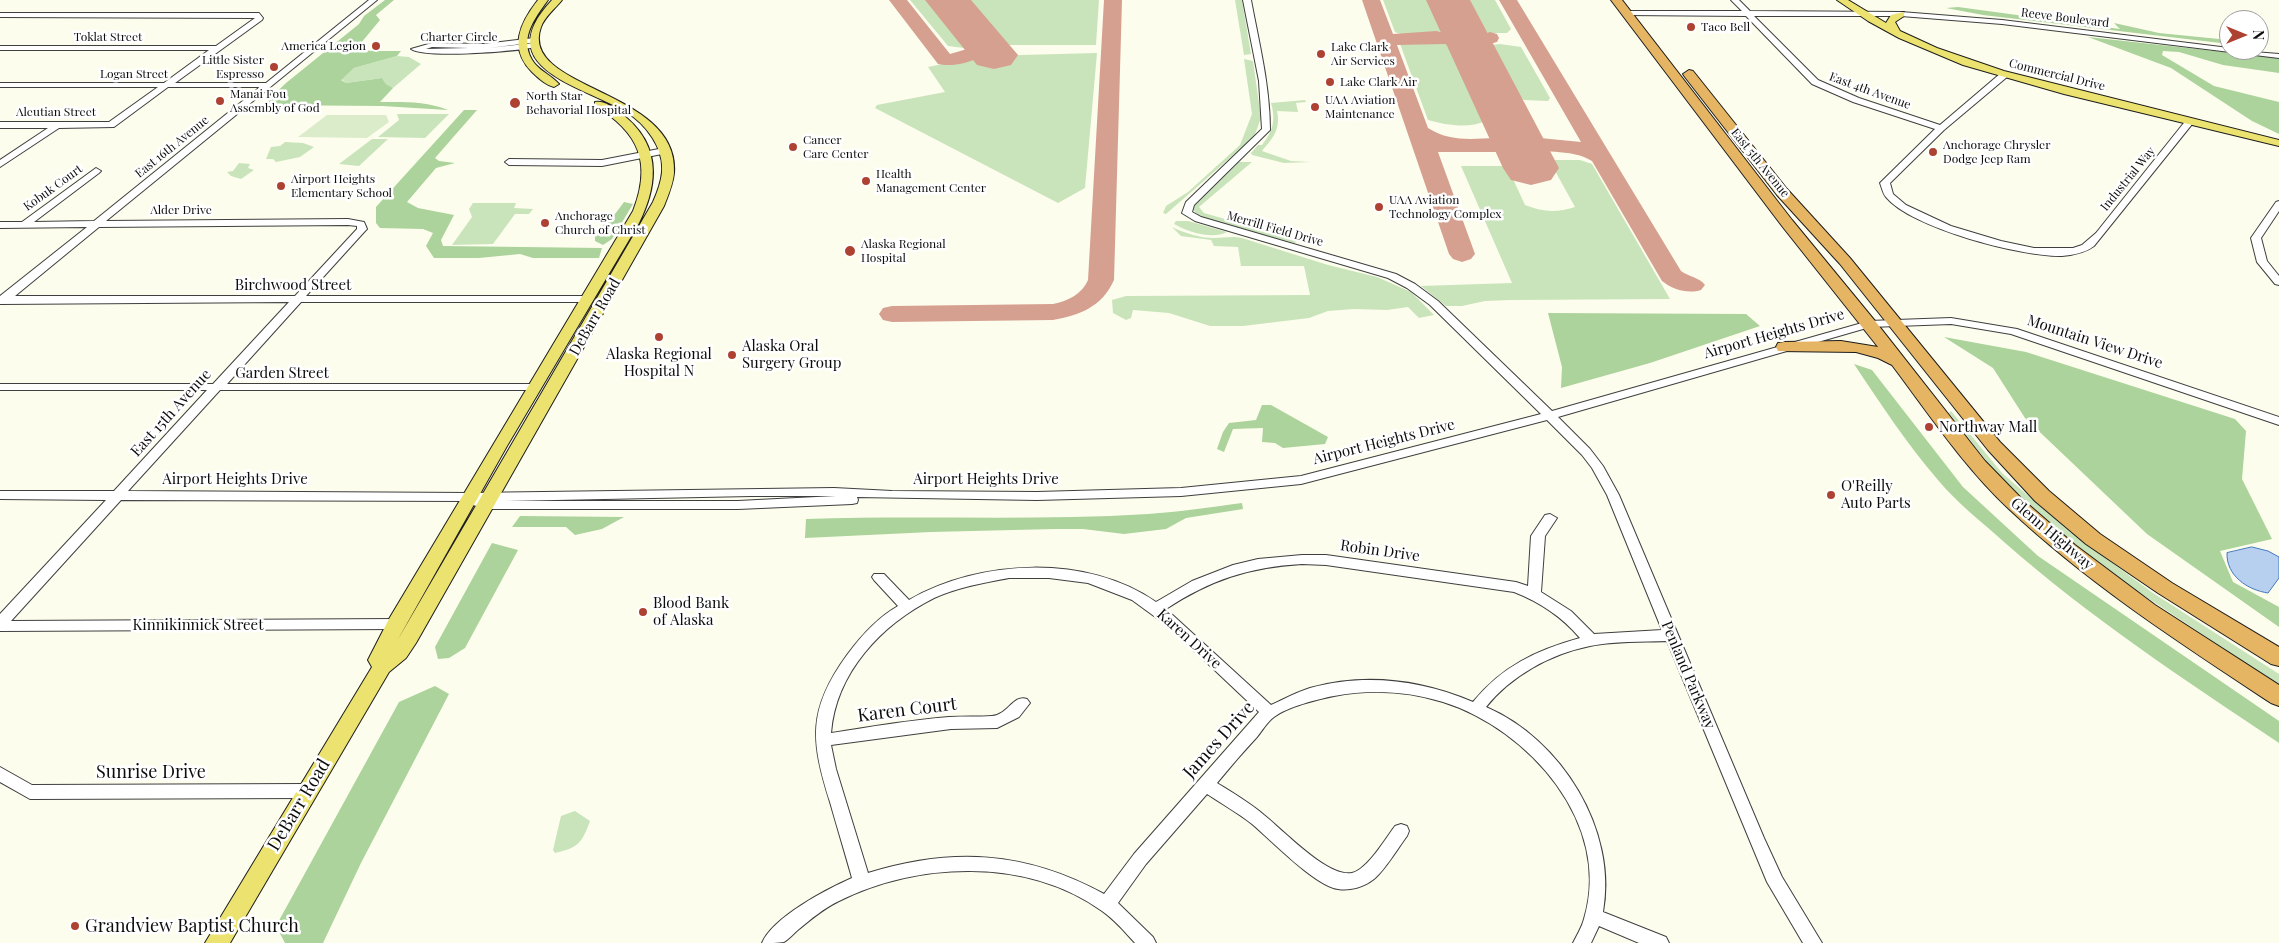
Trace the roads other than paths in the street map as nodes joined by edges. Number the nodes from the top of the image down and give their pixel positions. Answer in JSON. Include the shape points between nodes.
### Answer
{"nodes":[{"id":1,"x":363,"y":0,"type":"edge"},
{"id":2,"x":373,"y":0,"type":"edge"},
{"id":3,"x":543,"y":0,"type":"edge"},
{"id":4,"x":557,"y":0,"type":"edge"},
{"id":5,"x":1247,"y":0,"type":"edge"},
{"id":6,"x":1616,"y":0,"type":"edge"},
{"id":7,"x":1735,"y":0,"type":"edge"},
{"id":8,"x":1842,"y":0,"type":"edge"},
{"id":9,"x":1628,"y":6,"type":"edge"},
{"id":10,"x":360,"y":10,"type":"junction"},
{"id":11,"x":1746,"y":12,"type":"junction"},
{"id":12,"x":1858,"y":12,"type":"junction"},
{"id":13,"x":1641,"y":13,"type":"junction"},
{"id":14,"x":1901,"y":14,"type":"junction"},
{"id":15,"x":0,"y":15,"type":"edge"},
{"id":16,"x":1896,"y":32,"type":"junction"},
{"id":17,"x":528,"y":43,"type":"junction"},
{"id":18,"x":0,"y":48,"type":"edge"},
{"id":19,"x":217,"y":48,"type":"junction"},
{"id":20,"x":2219,"y":48,"type":"edge"},
{"id":21,"x":2004,"y":75,"type":"junction"},
{"id":22,"x":0,"y":85,"type":"edge"},
{"id":23,"x":166,"y":85,"type":"junction"},
{"id":24,"x":268,"y":85,"type":"junction"},
{"id":25,"x":2190,"y":121,"type":"junction"},
{"id":26,"x":0,"y":125,"type":"edge"},
{"id":27,"x":57,"y":125,"type":"junction"},
{"id":28,"x":1941,"y":128,"type":"junction"},
{"id":29,"x":2279,"y":143,"type":"edge"},
{"id":30,"x":663,"y":149,"type":"junction"},
{"id":31,"x":645,"y":153,"type":"junction"},
{"id":32,"x":509,"y":162,"type":"dead end"},
{"id":33,"x":0,"y":164,"type":"edge"},
{"id":34,"x":96,"y":171,"type":"dead end"},
{"id":35,"x":2279,"y":206,"type":"edge"},
{"id":36,"x":98,"y":223,"type":"junction"},
{"id":37,"x":361,"y":224,"type":"joint"},
{"id":38,"x":0,"y":225,"type":"edge"},
{"id":39,"x":24,"y":225,"type":"junction"},
{"id":40,"x":2279,"y":282,"type":"edge"},
{"id":41,"x":586,"y":299,"type":"junction"},
{"id":42,"x":296,"y":300,"type":"junction"},
{"id":43,"x":1,"y":301,"type":"edge"},
{"id":44,"x":1895,"y":322,"type":"junction"},
{"id":45,"x":1869,"y":324,"type":"junction"},
{"id":46,"x":1784,"y":347,"type":"junction"},
{"id":47,"x":1903,"y":368,"type":"junction"},
{"id":48,"x":0,"y":387,"type":"edge"},
{"id":49,"x":534,"y":387,"type":"junction"},
{"id":50,"x":215,"y":388,"type":"junction"},
{"id":51,"x":1549,"y":416,"type":"junction"},
{"id":52,"x":2279,"y":420,"type":"edge"},
{"id":53,"x":0,"y":495,"type":"edge"},
{"id":54,"x":118,"y":495,"type":"junction"},
{"id":55,"x":483,"y":499,"type":"junction"},
{"id":56,"x":1550,"y":518,"type":"dead end"},
{"id":57,"x":879,"y":578,"type":"dead end"},
{"id":58,"x":1534,"y":593,"type":"junction"},
{"id":59,"x":908,"y":607,"type":"junction"},
{"id":60,"x":1157,"y":608,"type":"junction"},
{"id":61,"x":0,"y":624,"type":"edge"},
{"id":62,"x":396,"y":624,"type":"junction"},
{"id":63,"x":1671,"y":635,"type":"junction"},
{"id":64,"x":1591,"y":640,"type":"junction"},
{"id":65,"x":2279,"y":658,"type":"edge"},
{"id":66,"x":382,"y":667,"type":"junction"},
{"id":67,"x":2279,"y":698,"type":"edge"},
{"id":68,"x":1022,"y":702,"type":"dead end"},
{"id":69,"x":1477,"y":708,"type":"junction"},
{"id":70,"x":1270,"y":712,"type":"junction"},
{"id":71,"x":823,"y":740,"type":"junction"},
{"id":72,"x":0,"y":774,"type":"edge"},
{"id":73,"x":1206,"y":784,"type":"junction"},
{"id":74,"x":307,"y":791,"type":"junction"},
{"id":75,"x":1401,"y":830,"type":"dead end"},
{"id":76,"x":862,"y":883,"type":"junction"},
{"id":77,"x":1107,"y":904,"type":"junction"},
{"id":78,"x":1594,"y":916,"type":"junction"},
{"id":79,"x":217,"y":943,"type":"edge"},
{"id":80,"x":771,"y":943,"type":"edge"},
{"id":81,"x":1147,"y":943,"type":"edge"},
{"id":82,"x":1582,"y":943,"type":"edge"},
{"id":83,"x":1660,"y":943,"type":"edge"},
{"id":84,"x":1813,"y":943,"type":"edge"}],
"edges":[{"from":1,"to":10,"type":"street"},
{"from":2,"to":10,"type":"street","name":"East 16th Avenue"},
{"from":3,"to":17,"type":"main road","via":[[527,18]]},
{"from":4,"to":17,"type":"main road","via":[[541,18]]},
{"from":5,"to":51,"type":"street","name":"Merrill Field Drive","via":[[1267,114],[1266,130],[1189,204],[1187,213],[1403,281],[1434,303]]},
{"from":6,"to":9,"type":"highway","name":"East 5th Avenue"},
{"from":7,"to":11,"type":"street","name":"East 4th Avenue"},
{"from":8,"to":12,"type":"main road","name":"Commercial Drive"},
{"from":9,"to":13,"type":"highway","name":"East 5th Avenue"},
{"from":9,"to":45,"type":"highway","name":"East 5th Avenue","via":[[1786,222]]},
{"from":10,"to":24,"type":"street","name":"East 16th Avenue"},
{"from":11,"to":12,"type":"street","name":"Reeve Boulevard"},
{"from":11,"to":13,"type":"street","name":"Reeve Boulevard"},
{"from":11,"to":28,"type":"street","name":"East 4th Avenue","via":[[1815,82],[1856,100]]},
{"from":12,"to":14,"type":"street","name":"Reeve Boulevard"},
{"from":12,"to":16,"type":"main road","name":"Commercial Drive"},
{"from":13,"to":44,"type":"highway","name":"East 5th Avenue","via":[[1782,192]]},
{"from":14,"to":16,"type":"main road","via":[[1890,22]]},
{"from":14,"to":20,"type":"street","name":"Reeve Boulevard","via":[[2002,22]]},
{"from":15,"to":19,"type":"street","via":[[256,15],[259,18]]},
{"from":16,"to":21,"type":"main road","name":"Commercial Drive"},
{"from":17,"to":17,"type":"street","name":"Charter Circle","via":[[432,45],[415,48],[422,51],[474,50]]},
{"from":17,"to":30,"type":"main road","name":"DeBarr Road","via":[[552,70],[639,116],[654,132]]},
{"from":17,"to":31,"type":"main road","name":"DeBarr Road","via":[[524,54],[530,65],[550,81],[601,105],[625,122],[638,136]]},
{"from":18,"to":19,"type":"street","name":"Toklat Street"},
{"from":19,"to":23,"type":"street"},
{"from":21,"to":25,"type":"main road","name":"Commercial Drive"},
{"from":21,"to":28,"type":"street"},
{"from":22,"to":23,"type":"street","name":"Logan Street"},
{"from":23,"to":24,"type":"street","name":"Logan Street"},
{"from":23,"to":27,"type":"street","name":"Aleutian Street","via":[[112,124]]},
{"from":24,"to":36,"type":"street","name":"East 16th Avenue"},
{"from":25,"to":28,"type":"street","name":"Industrial Way","via":[[2092,242],[2083,248],[2054,252],[2020,248],[1926,220],[1890,199],[1885,183]]},
{"from":25,"to":29,"type":"main road","name":"Commercial Drive"},
{"from":26,"to":27,"type":"street","name":"Aleutian Street"},
{"from":27,"to":33,"type":"street"},
{"from":30,"to":31,"type":"street"},
{"from":30,"to":55,"type":"main road","name":"DeBarr Road","via":[[668,173],[654,214]]},
{"from":31,"to":32,"type":"street","via":[[602,163]]},
{"from":31,"to":41,"type":"main road","name":"DeBarr Road","via":[[648,175],[642,202],[631,227]]},
{"from":34,"to":39,"type":"street","name":"Kobuk Court"},
{"from":35,"to":40,"type":"street","via":[[2256,238],[2262,262]]},
{"from":36,"to":37,"type":"street","name":"Alder Drive"},
{"from":36,"to":39,"type":"street","name":"Alder Drive"},
{"from":36,"to":43,"type":"street","name":"East 16th Avenue"},
{"from":37,"to":42,"type":"street","name":"East 15th Avenue","via":[[362,229]]},
{"from":38,"to":39,"type":"street","name":"Alder Drive"},
{"from":41,"to":42,"type":"street","name":"Birchwood Street"},
{"from":41,"to":49,"type":"main road","name":"DeBarr Road"},
{"from":42,"to":43,"type":"street","name":"Birchwood Street"},
{"from":42,"to":50,"type":"street","name":"East 15th Avenue"},
{"from":44,"to":45,"type":"street","name":"Mountain View Drive"},
{"from":44,"to":52,"type":"street","name":"Mountain View Drive","via":[[1951,322],[2012,331]]},
{"from":44,"to":65,"type":"highway","name":"Glenn Highway","via":[[1994,446],[2042,496],[2093,538],[2149,577]]},
{"from":45,"to":46,"type":"street","name":"Airport Heights Drive"},
{"from":45,"to":47,"type":"highway","name":"Glenn Highway"},
{"from":46,"to":47,"type":"highway","via":[[1856,347],[1881,354]]},
{"from":46,"to":51,"type":"street","name":"Airport Heights Drive"},
{"from":47,"to":67,"type":"highway","name":"Glenn Highway","via":[[1978,464],[2015,504],[2068,550],[2148,611]]},
{"from":48,"to":50,"type":"street","name":"Garden Street"},
{"from":49,"to":50,"type":"street","name":"Garden Street"},
{"from":49,"to":55,"type":"main road","name":"DeBarr Road"},
{"from":50,"to":54,"type":"street","name":"East 15th Avenue"},
{"from":51,"to":55,"type":"street","name":"Airport Heights Drive","via":[[1301,480],[1172,492],[892,496],[732,505]]},
{"from":51,"to":63,"type":"street","name":"Penland Parkway","via":[[1597,466],[1613,495]]},
{"from":53,"to":54,"type":"street","name":"Airport Heights Drive"},
{"from":54,"to":55,"type":"street","name":"Airport Heights Drive"},
{"from":54,"to":61,"type":"street","name":"East 15th Avenue"},
{"from":55,"to":62,"type":"main road","name":"DeBarr Road"},
{"from":55,"to":66,"type":"main road","name":"DeBarr Road","via":[[409,638],[399,653]]},
{"from":56,"to":58,"type":"street","via":[[1538,536]]},
{"from":57,"to":59,"type":"street"},
{"from":58,"to":60,"type":"street","name":"Robin Drive","via":[[1516,587],[1326,560],[1296,559],[1238,567],[1180,592]]},
{"from":58,"to":64,"type":"street","name":"Robin Drive","via":[[1572,618]]},
{"from":59,"to":60,"type":"street","name":"Karen Drive","via":[[957,583],[1019,572],[1045,572],[1099,581]]},
{"from":59,"to":71,"type":"street","name":"Karen Drive","via":[[867,637],[849,661],[827,707]]},
{"from":60,"to":70,"type":"street","name":"Karen Drive"},
{"from":61,"to":62,"type":"street","name":"Kinnikinnick Street"},
{"from":62,"to":66,"type":"main road","name":"DeBarr Road","via":[[378,660]]},
{"from":63,"to":64,"type":"street"},
{"from":63,"to":84,"type":"street","name":"Penland Parkway","via":[[1776,882]]},
{"from":64,"to":69,"type":"street","via":[[1560,649],[1516,670],[1493,688]]},
{"from":66,"to":74,"type":"main road","name":"DeBarr Road"},
{"from":68,"to":71,"type":"street","name":"Karen Court","via":[[1014,713],[997,722],[951,723]]},
{"from":69,"to":70,"type":"street","name":"James Drive","via":[[1403,686],[1351,685],[1286,703]]},
{"from":69,"to":78,"type":"street","name":"James Drive","via":[[1527,741],[1553,766],[1573,795],[1593,842],[1599,877]]},
{"from":70,"to":73,"type":"street","name":"James Drive"},
{"from":71,"to":76,"type":"street","via":[[826,763]]},
{"from":72,"to":74,"type":"street","name":"Sunrise Drive","via":[[30,792]]},
{"from":73,"to":75,"type":"street","via":[[1257,820],[1321,873],[1337,881],[1354,881],[1369,873]]},
{"from":73,"to":77,"type":"street","name":"James Drive","via":[[1140,859]]},
{"from":74,"to":79,"type":"main road","name":"DeBarr Road"},
{"from":76,"to":77,"type":"street","via":[[902,869],[965,862],[994,864],[1063,880]]},
{"from":76,"to":80,"type":"street","via":[[830,897],[792,923]]},
{"from":77,"to":81,"type":"street"},
{"from":78,"to":82,"type":"street","name":"James Drive"},
{"from":78,"to":83,"type":"street"}]}
